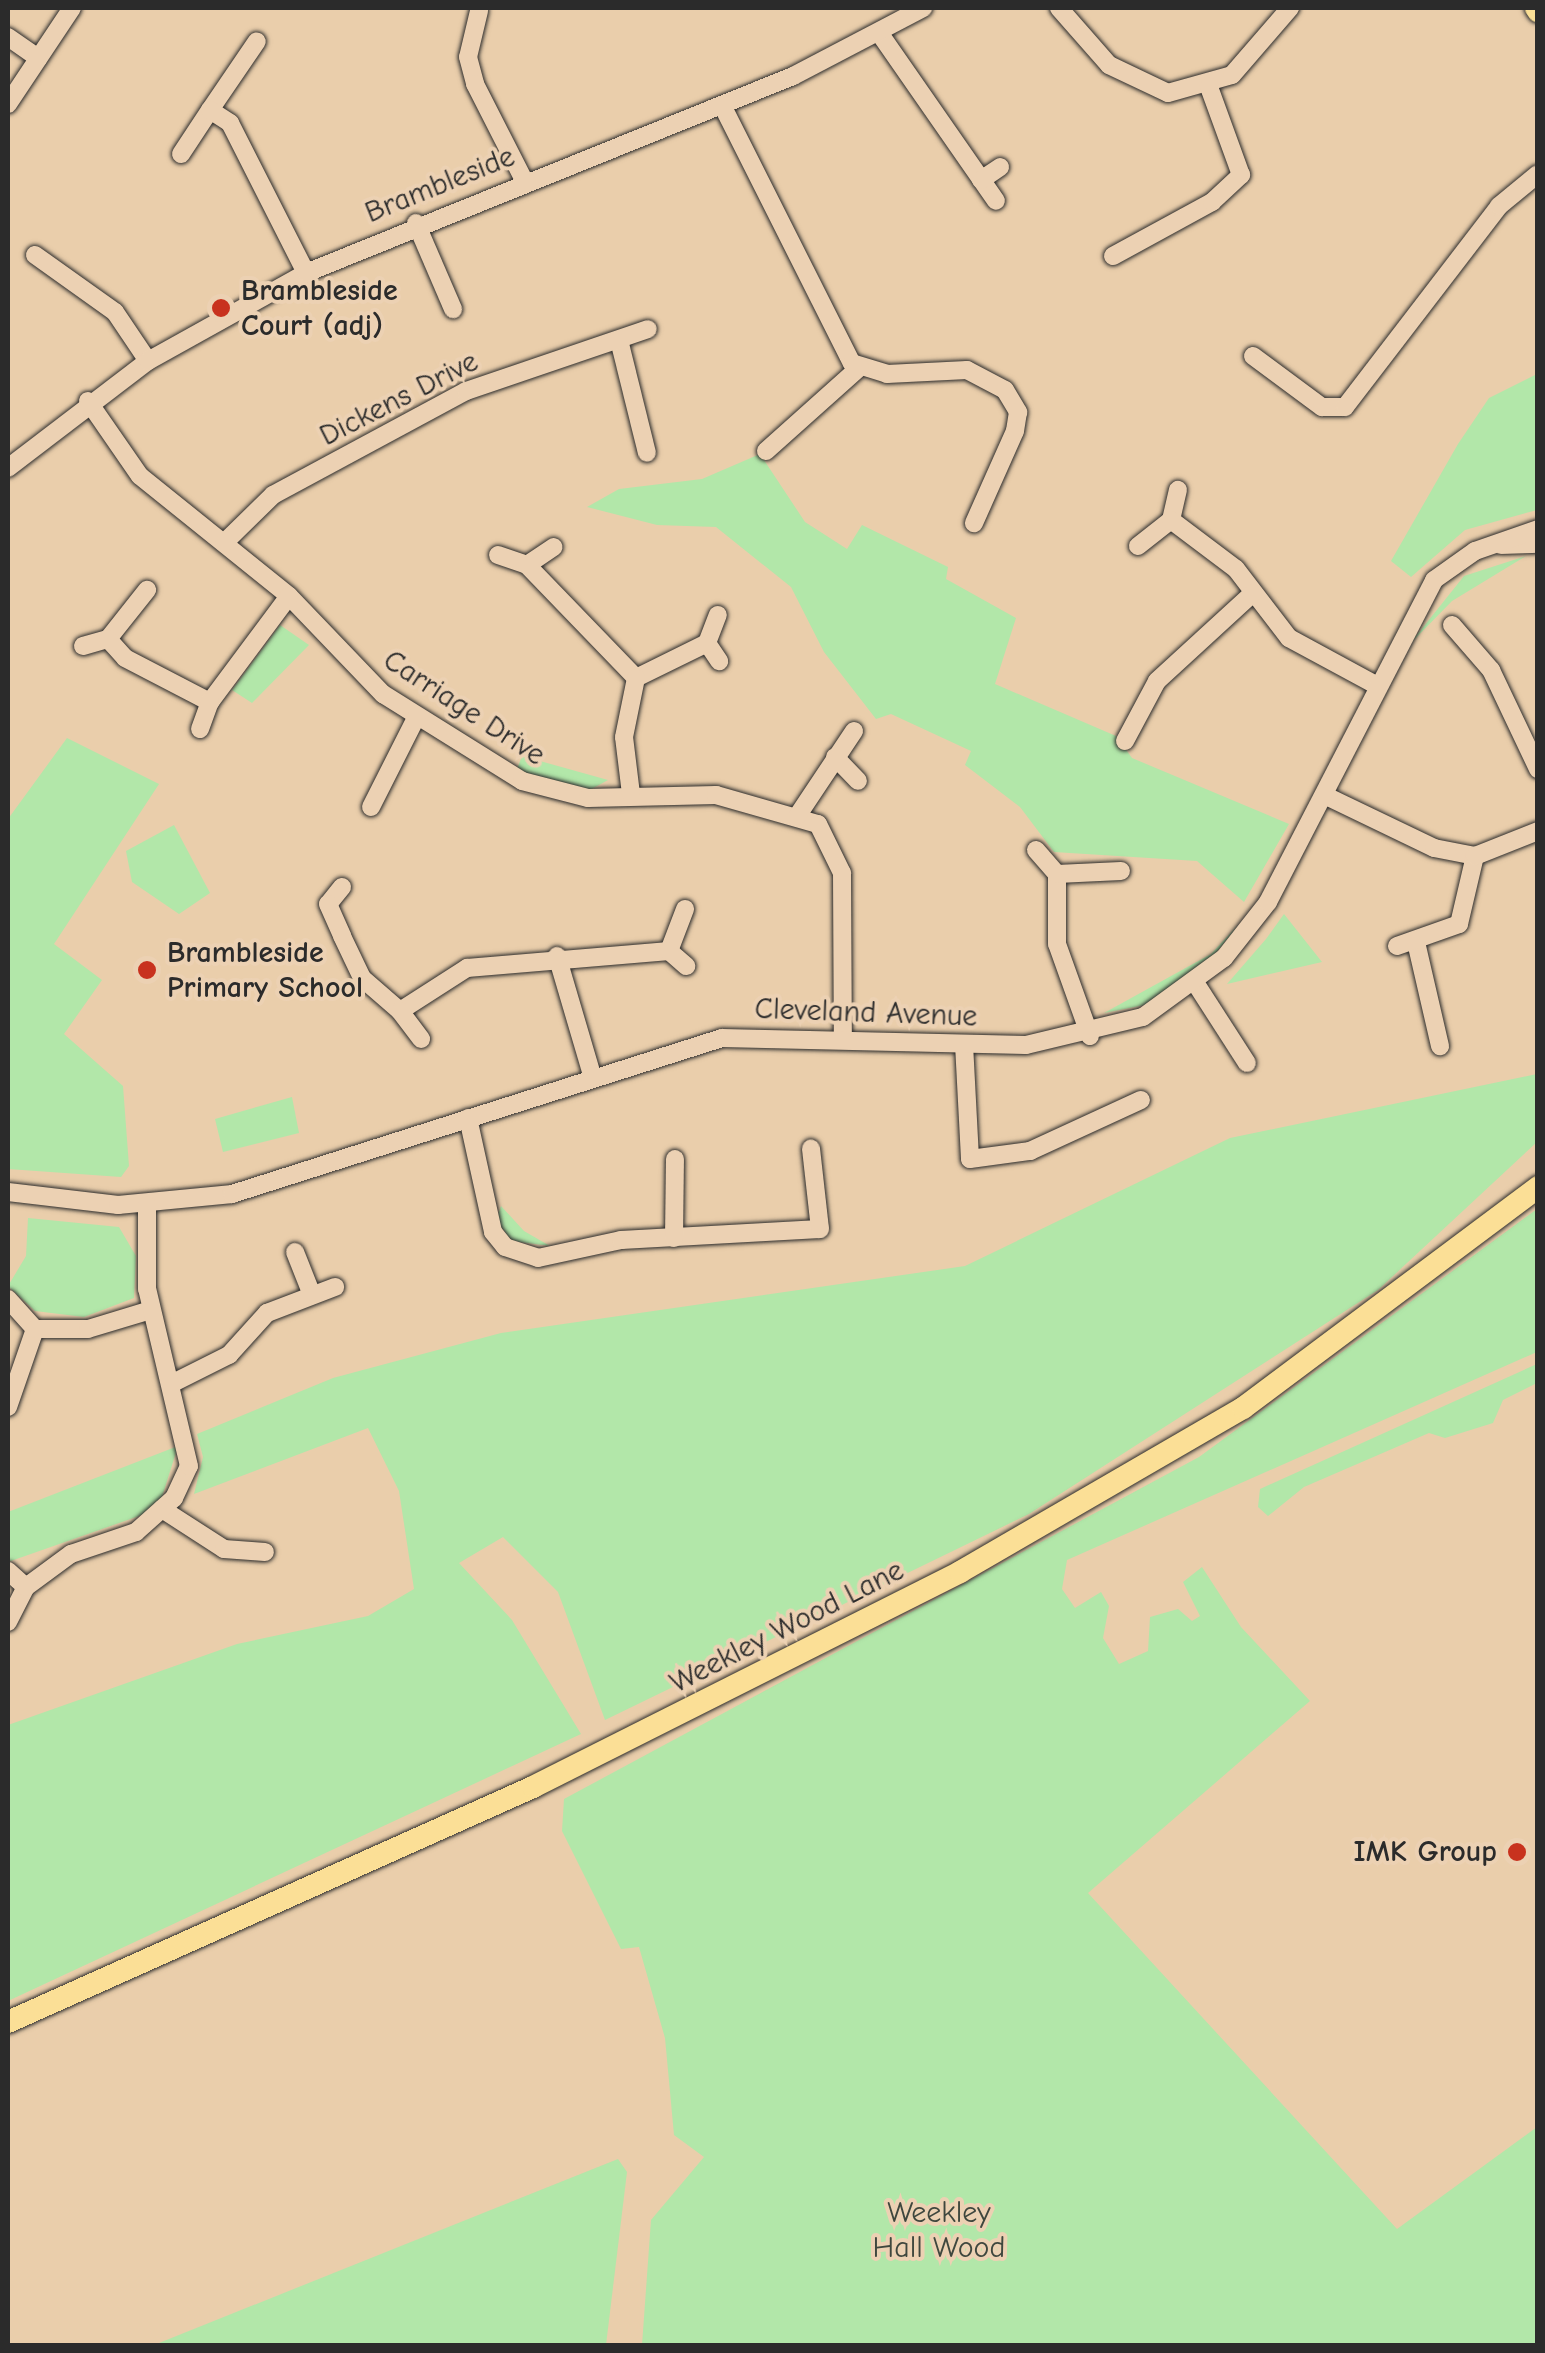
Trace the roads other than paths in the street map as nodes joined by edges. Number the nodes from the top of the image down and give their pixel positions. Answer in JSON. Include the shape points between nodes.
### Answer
{"nodes":[{"id":1,"x":72,"y":8,"type":"edge"},
{"id":2,"x":480,"y":8,"type":"edge"},
{"id":3,"x":922,"y":8,"type":"edge"},
{"id":4,"x":1058,"y":8,"type":"edge"},
{"id":5,"x":1290,"y":8,"type":"edge"},
{"id":6,"x":880,"y":34,"type":"junction"},
{"id":7,"x":8,"y":37,"type":"edge"},
{"id":8,"x":258,"y":41,"type":"dead end"},
{"id":9,"x":38,"y":58,"type":"junction"},
{"id":10,"x":1209,"y":87,"type":"junction"},
{"id":11,"x":8,"y":104,"type":"edge"},
{"id":12,"x":722,"y":105,"type":"junction"},
{"id":13,"x":210,"y":110,"type":"junction"},
{"id":14,"x":181,"y":154,"type":"dead end"},
{"id":15,"x":1000,"y":167,"type":"dead end"},
{"id":16,"x":1538,"y":174,"type":"edge"},
{"id":17,"x":524,"y":180,"type":"junction"},
{"id":18,"x":981,"y":180,"type":"junction"},
{"id":19,"x":996,"y":201,"type":"dead end"},
{"id":20,"x":416,"y":223,"type":"junction"},
{"id":21,"x":820,"y":239,"type":"dead end"},
{"id":22,"x":800,"y":248,"type":"junction"},
{"id":23,"x":35,"y":256,"type":"dead end"},
{"id":24,"x":1113,"y":256,"type":"dead end"},
{"id":25,"x":306,"y":273,"type":"junction"},
{"id":26,"x":453,"y":309,"type":"dead end"},
{"id":27,"x":648,"y":329,"type":"dead end"},
{"id":28,"x":620,"y":344,"type":"junction"},
{"id":29,"x":1253,"y":356,"type":"dead end"},
{"id":30,"x":148,"y":361,"type":"junction"},
{"id":31,"x":860,"y":368,"type":"junction"},
{"id":32,"x":88,"y":402,"type":"junction"},
{"id":33,"x":766,"y":451,"type":"dead end"},
{"id":34,"x":646,"y":452,"type":"dead end"},
{"id":35,"x":8,"y":468,"type":"edge"},
{"id":36,"x":1178,"y":490,"type":"dead end"},
{"id":37,"x":1171,"y":520,"type":"junction"},
{"id":38,"x":974,"y":524,"type":"dead end"},
{"id":39,"x":1538,"y":529,"type":"edge"},
{"id":40,"x":224,"y":544,"type":"junction"},
{"id":41,"x":1490,"y":544,"type":"junction"},
{"id":42,"x":1538,"y":544,"type":"edge"},
{"id":43,"x":1138,"y":546,"type":"dead end"},
{"id":44,"x":554,"y":547,"type":"dead end"},
{"id":45,"x":498,"y":554,"type":"dead end"},
{"id":46,"x":528,"y":565,"type":"junction"},
{"id":47,"x":147,"y":590,"type":"dead end"},
{"id":48,"x":1253,"y":594,"type":"junction"},
{"id":49,"x":289,"y":596,"type":"junction"},
{"id":50,"x":718,"y":614,"type":"dead end"},
{"id":51,"x":1452,"y":626,"type":"dead end"},
{"id":52,"x":108,"y":639,"type":"junction"},
{"id":53,"x":707,"y":643,"type":"junction"},
{"id":54,"x":82,"y":646,"type":"dead end"},
{"id":55,"x":719,"y":661,"type":"dead end"},
{"id":56,"x":636,"y":678,"type":"junction"},
{"id":57,"x":1376,"y":686,"type":"junction"},
{"id":58,"x":210,"y":702,"type":"junction"},
{"id":59,"x":417,"y":716,"type":"junction"},
{"id":60,"x":200,"y":729,"type":"dead end"},
{"id":61,"x":854,"y":731,"type":"dead end"},
{"id":62,"x":1125,"y":741,"type":"dead end"},
{"id":63,"x":834,"y":757,"type":"junction"},
{"id":64,"x":1538,"y":769,"type":"edge"},
{"id":65,"x":858,"y":780,"type":"dead end"},
{"id":66,"x":631,"y":794,"type":"junction"},
{"id":67,"x":1324,"y":795,"type":"junction"},
{"id":68,"x":371,"y":807,"type":"dead end"},
{"id":69,"x":798,"y":815,"type":"junction"},
{"id":70,"x":1538,"y":831,"type":"edge"},
{"id":71,"x":1036,"y":850,"type":"dead end"},
{"id":72,"x":1475,"y":856,"type":"junction"},
{"id":73,"x":1121,"y":871,"type":"dead end"},
{"id":74,"x":1057,"y":874,"type":"junction"},
{"id":75,"x":342,"y":887,"type":"dead end"},
{"id":76,"x":686,"y":909,"type":"dead end"},
{"id":77,"x":1416,"y":942,"type":"junction"},
{"id":78,"x":1396,"y":946,"type":"dead end"},
{"id":79,"x":669,"y":952,"type":"junction"},
{"id":80,"x":557,"y":956,"type":"junction"},
{"id":81,"x":686,"y":966,"type":"dead end"},
{"id":82,"x":1196,"y":984,"type":"junction"},
{"id":83,"x":400,"y":1011,"type":"junction"},
{"id":84,"x":1090,"y":1036,"type":"junction"},
{"id":85,"x":843,"y":1037,"type":"junction"},
{"id":86,"x":421,"y":1040,"type":"dead end"},
{"id":87,"x":964,"y":1044,"type":"junction"},
{"id":88,"x":1440,"y":1046,"type":"dead end"},
{"id":89,"x":1247,"y":1064,"type":"dead end"},
{"id":90,"x":593,"y":1078,"type":"junction"},
{"id":91,"x":1141,"y":1100,"type":"dead end"},
{"id":92,"x":468,"y":1118,"type":"junction"},
{"id":93,"x":811,"y":1149,"type":"dead end"},
{"id":94,"x":675,"y":1160,"type":"dead end"},
{"id":95,"x":1538,"y":1187,"type":"edge"},
{"id":96,"x":8,"y":1192,"type":"edge"},
{"id":97,"x":147,"y":1204,"type":"junction"},
{"id":98,"x":674,"y":1238,"type":"junction"},
{"id":99,"x":295,"y":1252,"type":"dead end"},
{"id":100,"x":335,"y":1287,"type":"dead end"},
{"id":101,"x":312,"y":1295,"type":"junction"},
{"id":102,"x":8,"y":1300,"type":"edge"},
{"id":103,"x":150,"y":1310,"type":"junction"},
{"id":104,"x":35,"y":1329,"type":"junction"},
{"id":105,"x":173,"y":1383,"type":"junction"},
{"id":106,"x":8,"y":1407,"type":"edge"},
{"id":107,"x":162,"y":1509,"type":"junction"},
{"id":108,"x":265,"y":1552,"type":"dead end"},
{"id":109,"x":8,"y":1571,"type":"edge"},
{"id":110,"x":26,"y":1587,"type":"junction"},
{"id":111,"x":8,"y":1622,"type":"edge"},
{"id":112,"x":8,"y":2022,"type":"edge"}],
"edges":[{"from":1,"to":9,"type":"street"},
{"from":2,"to":17,"type":"street","via":[[468,57]]},
{"from":3,"to":6,"type":"street","name":"Brambleside"},
{"from":4,"to":10,"type":"street","via":[[1137,83],[1168,93]]},
{"from":5,"to":10,"type":"street","via":[[1247,61]]},
{"from":6,"to":12,"type":"street","name":"Brambleside"},
{"from":6,"to":18,"type":"street"},
{"from":7,"to":9,"type":"street"},
{"from":8,"to":13,"type":"street"},
{"from":9,"to":11,"type":"street"},
{"from":10,"to":24,"type":"street","via":[[1241,175],[1212,202]]},
{"from":12,"to":17,"type":"street","name":"Brambleside"},
{"from":12,"to":22,"type":"street"},
{"from":13,"to":14,"type":"street"},
{"from":13,"to":25,"type":"street","via":[[242,135]]},
{"from":15,"to":18,"type":"street"},
{"from":16,"to":29,"type":"street","via":[[1499,206],[1345,408],[1310,400]]},
{"from":17,"to":20,"type":"street","name":"Brambleside"},
{"from":18,"to":19,"type":"street"},
{"from":20,"to":25,"type":"street","name":"Brambleside"},
{"from":20,"to":26,"type":"street"},
{"from":21,"to":22,"type":"street"},
{"from":22,"to":31,"type":"street","via":[[838,346]]},
{"from":23,"to":30,"type":"street","via":[[115,312]]},
{"from":25,"to":30,"type":"street","name":"Brambleside"},
{"from":27,"to":28,"type":"street","name":"Dickens Drive"},
{"from":28,"to":34,"type":"street"},
{"from":28,"to":40,"type":"street","name":"Dickens Drive","via":[[466,391],[273,495]]},
{"from":30,"to":32,"type":"street","name":"Brambleside"},
{"from":31,"to":33,"type":"street"},
{"from":31,"to":38,"type":"street","via":[[966,370],[1005,390],[1018,412],[1015,431]]},
{"from":32,"to":35,"type":"street","name":"Brambleside"},
{"from":32,"to":40,"type":"street","name":"Carriage Drive","via":[[140,476]]},
{"from":36,"to":37,"type":"street"},
{"from":37,"to":43,"type":"street"},
{"from":37,"to":48,"type":"street","via":[[1236,568]]},
{"from":39,"to":41,"type":"street","name":"Cleveland Avenue"},
{"from":40,"to":49,"type":"street","name":"Carriage Drive"},
{"from":41,"to":42,"type":"street"},
{"from":41,"to":57,"type":"street","name":"Cleveland Avenue","via":[[1434,580]]},
{"from":44,"to":46,"type":"street"},
{"from":45,"to":46,"type":"street"},
{"from":46,"to":56,"type":"street","via":[[568,616]]},
{"from":47,"to":52,"type":"street"},
{"from":48,"to":57,"type":"street","via":[[1303,648]]},
{"from":48,"to":62,"type":"street","via":[[1157,681]]},
{"from":49,"to":58,"type":"street"},
{"from":49,"to":59,"type":"street","name":"Carriage Drive","via":[[348,662]]},
{"from":50,"to":53,"type":"street"},
{"from":51,"to":64,"type":"street","via":[[1492,670]]},
{"from":52,"to":54,"type":"street"},
{"from":52,"to":58,"type":"street","via":[[125,658]]},
{"from":53,"to":55,"type":"street"},
{"from":53,"to":56,"type":"street"},
{"from":56,"to":66,"type":"street","via":[[624,737]]},
{"from":57,"to":67,"type":"street","name":"Cleveland Avenue"},
{"from":58,"to":60,"type":"street"},
{"from":59,"to":66,"type":"street","name":"Carriage Drive","via":[[541,792]]},
{"from":59,"to":68,"type":"street"},
{"from":61,"to":63,"type":"street"},
{"from":63,"to":65,"type":"street"},
{"from":63,"to":69,"type":"street"},
{"from":66,"to":69,"type":"street","name":"Carriage Drive","via":[[716,794]]},
{"from":67,"to":72,"type":"street","via":[[1434,848]]},
{"from":67,"to":82,"type":"street","name":"Cleveland Avenue","via":[[1268,902]]},
{"from":69,"to":85,"type":"street","name":"Carriage Drive","via":[[828,832],[842,873]]},
{"from":70,"to":72,"type":"street"},
{"from":71,"to":74,"type":"street"},
{"from":72,"to":77,"type":"street","via":[[1469,910],[1448,932]]},
{"from":73,"to":74,"type":"street"},
{"from":74,"to":84,"type":"street","via":[[1054,934]]},
{"from":75,"to":83,"type":"street","via":[[328,904],[342,936],[362,978]]},
{"from":76,"to":79,"type":"street"},
{"from":77,"to":78,"type":"street"},
{"from":77,"to":88,"type":"street"},
{"from":79,"to":80,"type":"street"},
{"from":79,"to":81,"type":"street"},
{"from":80,"to":83,"type":"street","via":[[468,968]]},
{"from":80,"to":90,"type":"street"},
{"from":82,"to":84,"type":"street","name":"Cleveland Avenue"},
{"from":82,"to":89,"type":"street"},
{"from":83,"to":86,"type":"street"},
{"from":84,"to":87,"type":"street","name":"Cleveland Avenue"},
{"from":85,"to":87,"type":"street","name":"Cleveland Avenue"},
{"from":85,"to":90,"type":"street","name":"Cleveland Avenue","via":[[722,1038]]},
{"from":87,"to":91,"type":"street","via":[[970,1159],[1030,1151]]},
{"from":90,"to":92,"type":"street","name":"Cleveland Avenue"},
{"from":92,"to":97,"type":"street","name":"Cleveland Avenue","via":[[232,1194]]},
{"from":92,"to":98,"type":"street","via":[[485,1215],[504,1247],[538,1258]]},
{"from":93,"to":98,"type":"street","via":[[820,1229]]},
{"from":94,"to":98,"type":"street"},
{"from":95,"to":112,"type":"main road","name":"Weekley Wood Lane","via":[[1243,1408],[960,1572],[551,1779]]},
{"from":96,"to":97,"type":"street","name":"Cleveland Avenue"},
{"from":97,"to":103,"type":"street"},
{"from":99,"to":101,"type":"street"},
{"from":100,"to":101,"type":"street"},
{"from":101,"to":105,"type":"street","via":[[267,1313],[218,1363]]},
{"from":102,"to":104,"type":"street"},
{"from":103,"to":104,"type":"street","via":[[88,1328]]},
{"from":103,"to":105,"type":"street"},
{"from":104,"to":106,"type":"street"},
{"from":105,"to":107,"type":"street","via":[[189,1466]]},
{"from":107,"to":108,"type":"street","via":[[224,1549]]},
{"from":107,"to":110,"type":"street","via":[[136,1532],[71,1554]]},
{"from":109,"to":110,"type":"street"},
{"from":110,"to":111,"type":"street"}]}
